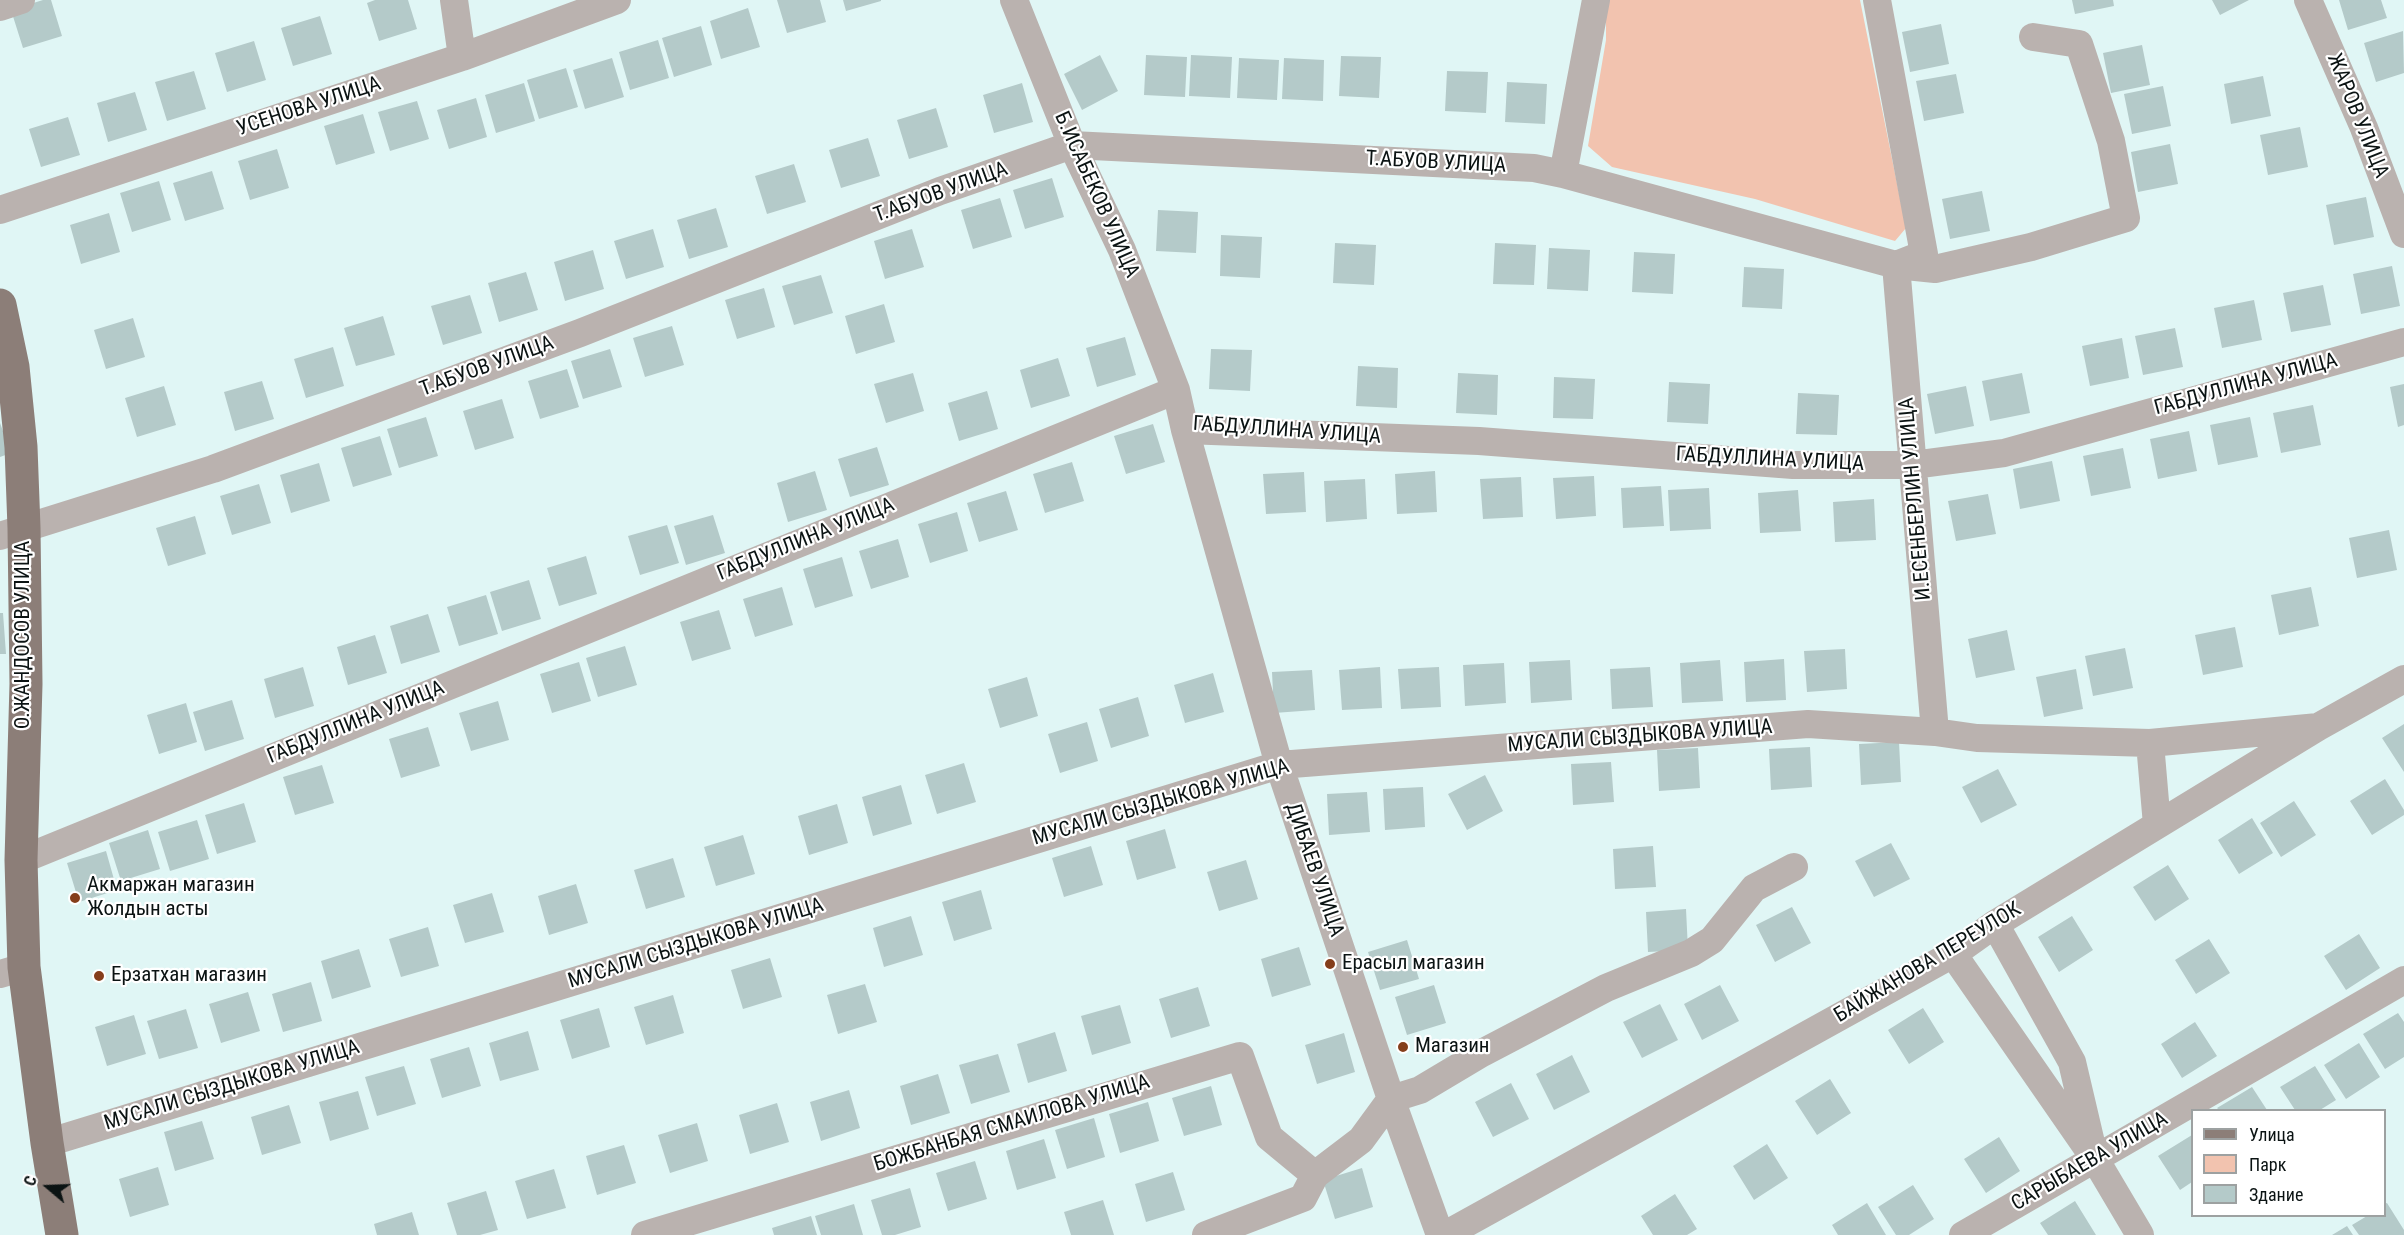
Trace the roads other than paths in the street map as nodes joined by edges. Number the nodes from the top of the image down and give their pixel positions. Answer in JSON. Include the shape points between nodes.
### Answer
{"nodes":[{"id":1,"x":21,"y":0,"type":"edge"},
{"id":2,"x":454,"y":0,"type":"edge"},
{"id":3,"x":617,"y":0,"type":"edge"},
{"id":4,"x":1014,"y":0,"type":"edge"},
{"id":5,"x":1596,"y":0,"type":"edge"},
{"id":6,"x":1877,"y":0,"type":"edge"},
{"id":7,"x":2308,"y":0,"type":"edge"},
{"id":8,"x":0,"y":7,"type":"edge"},
{"id":9,"x":2033,"y":37,"type":"dead end"},
{"id":10,"x":462,"y":57,"type":"junction"},
{"id":11,"x":1072,"y":145,"type":"junction"},
{"id":12,"x":1563,"y":174,"type":"junction"},
{"id":13,"x":0,"y":210,"type":"edge"},
{"id":14,"x":2404,"y":234,"type":"edge"},
{"id":15,"x":1896,"y":265,"type":"junction"},
{"id":16,"x":0,"y":305,"type":"edge"},
{"id":17,"x":2404,"y":342,"type":"edge"},
{"id":18,"x":1176,"y":390,"type":"junction"},
{"id":19,"x":1185,"y":430,"type":"junction"},
{"id":20,"x":1913,"y":465,"type":"junction"},
{"id":21,"x":12,"y":532,"type":"edge"},
{"id":22,"x":2404,"y":679,"type":"edge"},
{"id":23,"x":2318,"y":727,"type":"junction"},
{"id":24,"x":1935,"y":732,"type":"junction"},
{"id":25,"x":2150,"y":743,"type":"junction"},
{"id":26,"x":1279,"y":765,"type":"junction"},
{"id":27,"x":2157,"y":825,"type":"junction"},
{"id":28,"x":21,"y":860,"type":"junction"},
{"id":29,"x":1794,"y":867,"type":"dead end"},
{"id":30,"x":1995,"y":924,"type":"junction"},
{"id":31,"x":1953,"y":954,"type":"junction"},
{"id":32,"x":12,"y":970,"type":"edge"},
{"id":33,"x":2404,"y":980,"type":"edge"},
{"id":34,"x":1391,"y":1100,"type":"junction"},
{"id":35,"x":47,"y":1143,"type":"junction"},
{"id":36,"x":2095,"y":1159,"type":"junction"},
{"id":37,"x":1315,"y":1175,"type":"junction"},
{"id":38,"x":62,"y":1235,"type":"edge"},
{"id":39,"x":645,"y":1235,"type":"edge"},
{"id":40,"x":1206,"y":1235,"type":"edge"},
{"id":41,"x":1440,"y":1235,"type":"edge"},
{"id":42,"x":1445,"y":1235,"type":"edge"},
{"id":43,"x":1963,"y":1235,"type":"edge"},
{"id":44,"x":2140,"y":1235,"type":"edge"}],
"edges":[{"from":1,"to":8,"type":"street"},
{"from":2,"to":10,"type":"street"},
{"from":3,"to":10,"type":"street","name":"УСЕНОВА УЛИЦА"},
{"from":4,"to":11,"type":"street","name":"Б.ИСАБЕКОВ УЛИЦА"},
{"from":5,"to":12,"type":"street"},
{"from":6,"to":15,"type":"street","via":[[1924,254]]},
{"from":7,"to":14,"type":"street","name":"ЖАРОВ УЛИЦА","via":[[2364,128]]},
{"from":9,"to":15,"type":"street","via":[[2079,44],[2111,141],[2126,218],[2031,247],[1935,269]]},
{"from":10,"to":13,"type":"street","name":"УСЕНОВА УЛИЦА"},
{"from":11,"to":12,"type":"street","name":"Т.АБУОВ УЛИЦА","via":[[1534,168]]},
{"from":11,"to":18,"type":"street","name":"Б.ИСАБЕКОВ УЛИЦА","via":[[1122,250]]},
{"from":11,"to":21,"type":"street","name":"Т.АБУОВ УЛИЦА","via":[[940,191],[580,333],[224,465]]},
{"from":12,"to":15,"type":"street","name":"Т.АБУОВ УЛИЦА"},
{"from":15,"to":20,"type":"street","name":"И.ЕСЕНБЕРЛИН УЛИЦА"},
{"from":16,"to":21,"type":"main road","name":"О.ЖАНДОСОВ УЛИЦА","via":[[13,367],[21,447]]},
{"from":17,"to":20,"type":"street","name":"ГАБДУЛЛИНА УЛИЦА","via":[[2004,453]]},
{"from":18,"to":19,"type":"street","name":"ГАБДУЛЛИНА УЛИЦА"},
{"from":18,"to":28,"type":"street","name":"ГАБДУЛЛИНА УЛИЦА"},
{"from":19,"to":20,"type":"street","name":"ГАБДУЛЛИНА УЛИЦА","via":[[1479,441],[1793,465]]},
{"from":19,"to":26,"type":"street","name":"ДИБАЕВ УЛИЦА"},
{"from":20,"to":24,"type":"street","name":"И.ЕСЕНБЕРЛИН УЛИЦА"},
{"from":21,"to":28,"type":"main road","name":"О.ЖАНДОСОВ УЛИЦА","via":[[26,684]]},
{"from":22,"to":23,"type":"street","name":"БАЙЖАНОВА ПЕРЕУЛОК"},
{"from":23,"to":25,"type":"street","name":"МУСАЛИ СЫЗДЫКОВА УЛИЦА"},
{"from":23,"to":27,"type":"street","name":"БАЙЖАНОВА ПЕРЕУЛОК"},
{"from":24,"to":25,"type":"street","name":"МУСАЛИ СЫЗДЫКОВА УЛИЦА","via":[[1977,738]]},
{"from":24,"to":26,"type":"street","name":"МУСАЛИ СЫЗДЫКОВА УЛИЦА","via":[[1808,724]]},
{"from":25,"to":27,"type":"street"},
{"from":26,"to":34,"type":"street","name":"ДИБАЕВ УЛИЦА"},
{"from":26,"to":35,"type":"street","name":"МУСАЛИ СЫЗДЫКОВА УЛИЦА"},
{"from":27,"to":30,"type":"street","name":"БАЙЖАНОВА ПЕРЕУЛОК"},
{"from":28,"to":32,"type":"main road","name":"О.ЖАНДОСОВ УЛИЦА"},
{"from":29,"to":34,"type":"street","via":[[1754,888],[1712,940],[1691,953],[1606,988],[1420,1090]]},
{"from":30,"to":31,"type":"street","name":"БАЙЖАНОВА ПЕРЕУЛОК"},
{"from":30,"to":36,"type":"street","via":[[2072,1062]]},
{"from":31,"to":36,"type":"street"},
{"from":31,"to":42,"type":"street","name":"БАЙЖАНОВА ПЕРЕУЛОК"},
{"from":32,"to":35,"type":"main road","name":"О.ЖАНДОСОВ УЛИЦА"},
{"from":33,"to":36,"type":"street","name":"САРЫБАЕВА УЛИЦА"},
{"from":34,"to":37,"type":"street","via":[[1361,1140]]},
{"from":34,"to":41,"type":"street","name":"ДИБАЕВ УЛИЦА"},
{"from":35,"to":38,"type":"main road","name":"О.ЖАНДОСОВ УЛИЦА"},
{"from":36,"to":43,"type":"street","name":"САРЫБАЕВА УЛИЦА"},
{"from":36,"to":44,"type":"street"},
{"from":37,"to":39,"type":"street","name":"БОЖБАНБАЯ СМАИЛОВА УЛИЦА","via":[[1269,1137],[1240,1056]]},
{"from":37,"to":40,"type":"street","via":[[1303,1198]]}]}
